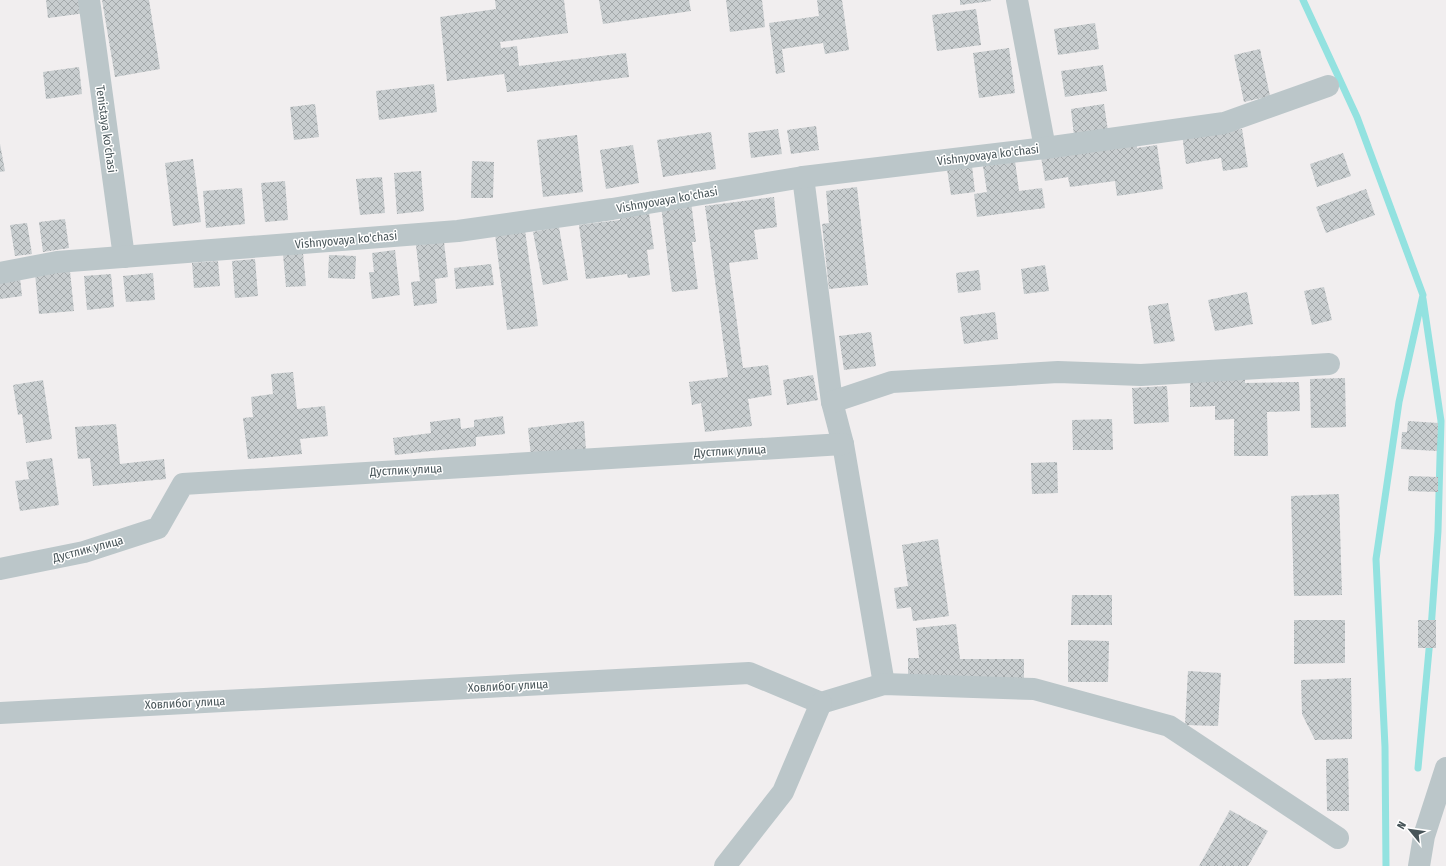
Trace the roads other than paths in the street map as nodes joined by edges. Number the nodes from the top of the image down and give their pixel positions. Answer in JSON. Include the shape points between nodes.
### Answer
{"nodes":[{"id":1,"x":89,"y":0,"type":"edge"},
{"id":2,"x":1018,"y":0,"type":"edge"},
{"id":3,"x":1328,"y":86,"type":"dead end"},
{"id":4,"x":1045,"y":148,"type":"junction"},
{"id":5,"x":803,"y":177,"type":"junction"},
{"id":6,"x":124,"y":257,"type":"junction"},
{"id":7,"x":0,"y":273,"type":"edge"},
{"id":8,"x":1329,"y":364,"type":"dead end"},
{"id":9,"x":832,"y":402,"type":"junction"},
{"id":10,"x":843,"y":444,"type":"junction"},
{"id":11,"x":0,"y":569,"type":"edge"},
{"id":12,"x":884,"y":684,"type":"junction"},
{"id":13,"x":821,"y":702,"type":"junction"},
{"id":14,"x":0,"y":713,"type":"edge"},
{"id":15,"x":1446,"y":768,"type":"edge"},
{"id":16,"x":1338,"y":838,"type":"dead end"},
{"id":17,"x":725,"y":866,"type":"edge"},
{"id":18,"x":1419,"y":866,"type":"edge"}],
"edges":[{"from":1,"to":6,"type":"street","name":"Tenistaya ko'chasi"},
{"from":2,"to":4,"type":"street"},
{"from":3,"to":4,"type":"street","name":"Vishnyovaya ko'chasi","via":[[1224,123]]},
{"from":4,"to":5,"type":"street","name":"Vishnyovaya ko'chasi"},
{"from":5,"to":6,"type":"street","name":"Vishnyovaya ko'chasi","via":[[612,209],[458,231]]},
{"from":5,"to":9,"type":"street"},
{"from":6,"to":7,"type":"street","name":"Vishnyovaya ko'chasi","via":[[57,262]]},
{"from":8,"to":9,"type":"street","via":[[1141,375],[1058,372],[892,382]]},
{"from":9,"to":10,"type":"street"},
{"from":10,"to":11,"type":"street","name":"Дустлик улица","via":[[183,484],[158,528],[84,552]]},
{"from":10,"to":12,"type":"street"},
{"from":12,"to":13,"type":"street"},
{"from":12,"to":16,"type":"street","via":[[1034,689],[1169,726]]},
{"from":13,"to":14,"type":"street","name":"Ховлибог улица","via":[[749,674]]},
{"from":13,"to":17,"type":"street","via":[[783,792]]},
{"from":15,"to":18,"type":"street","via":[[1424,836]]}]}
